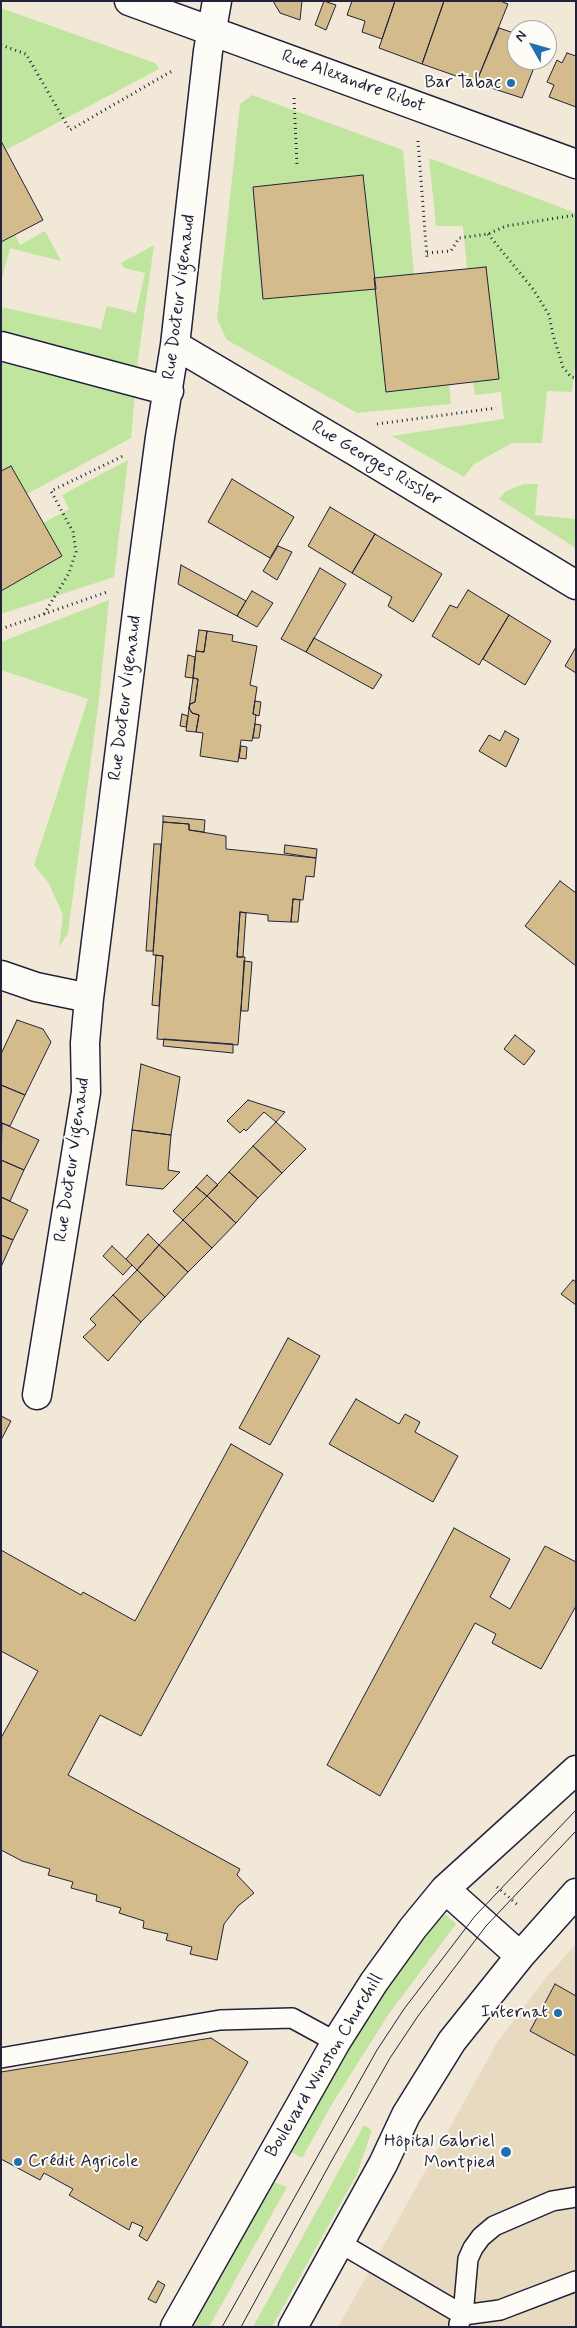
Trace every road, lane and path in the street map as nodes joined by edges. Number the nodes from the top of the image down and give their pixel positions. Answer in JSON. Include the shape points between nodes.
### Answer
{"nodes":[{"id":1,"x":129,"y":1,"type":"edge"},
{"id":2,"x":217,"y":1,"type":"edge"},
{"id":3,"x":211,"y":31,"type":"junction"},
{"id":4,"x":1,"y":45,"type":"edge"},
{"id":5,"x":293,"y":60,"type":"junction"},
{"id":6,"x":205,"y":77,"type":"junction"},
{"id":7,"x":416,"y":105,"type":"junction"},
{"id":8,"x":576,"y":164,"type":"edge"},
{"id":9,"x":298,"y":165,"type":"dead end"},
{"id":10,"x":576,"y":215,"type":"edge"},
{"id":11,"x":488,"y":234,"type":"junction"},
{"id":12,"x":427,"y":253,"type":"junction"},
{"id":13,"x":427,"y":258,"type":"dead end"},
{"id":14,"x":1,"y":346,"type":"edge"},
{"id":15,"x":175,"y":346,"type":"junction"},
{"id":16,"x":576,"y":378,"type":"edge"},
{"id":17,"x":169,"y":391,"type":"junction"},
{"id":18,"x":496,"y":408,"type":"dead end"},
{"id":19,"x":160,"y":437,"type":"junction"},
{"id":20,"x":358,"y":453,"type":"junction"},
{"id":21,"x":141,"y":580,"type":"junction"},
{"id":22,"x":576,"y":585,"type":"edge"},
{"id":23,"x":44,"y":614,"type":"junction"},
{"id":24,"x":1,"y":629,"type":"edge"},
{"id":25,"x":1,"y":975,"type":"edge"},
{"id":26,"x":89,"y":998,"type":"junction"},
{"id":27,"x":37,"y":1395,"type":"dead end"},
{"id":28,"x":576,"y":1770,"type":"edge"},
{"id":29,"x":472,"y":1863,"type":"junction"},
{"id":30,"x":445,"y":1889,"type":"junction"},
{"id":31,"x":576,"y":1893,"type":"edge"},
{"id":32,"x":545,"y":1930,"type":"junction"},
{"id":33,"x":520,"y":1956,"type":"junction"},
{"id":34,"x":336,"y":2042,"type":"junction"},
{"id":35,"x":1,"y":2058,"type":"edge"},
{"id":36,"x":576,"y":2197,"type":"edge"},
{"id":37,"x":340,"y":2243,"type":"junction"},
{"id":38,"x":576,"y":2281,"type":"edge"},
{"id":39,"x":461,"y":2321,"type":"edge"},
{"id":40,"x":175,"y":2327,"type":"edge"},
{"id":41,"x":294,"y":2327,"type":"edge"}],
"edges":[{"from":1,"to":3,"type":"street","name":"Rue Alexandre Ribot"},
{"from":2,"to":3,"type":"street","name":"Rue Docteur Vigenaud"},
{"from":3,"to":5,"type":"street","name":"Rue Alexandre Ribot"},
{"from":3,"to":6,"type":"street","name":"Rue Docteur Vigenaud"},
{"from":4,"to":6,"type":"path","via":[[26,54],[70,130],[172,71]]},
{"from":5,"to":7,"type":"street","name":"Rue Alexandre Ribot"},
{"from":5,"to":9,"type":"path"},
{"from":6,"to":15,"type":"street","name":"Rue Docteur Vigenaud"},
{"from":7,"to":8,"type":"street","name":"Rue Alexandre Ribot"},
{"from":7,"to":12,"type":"path"},
{"from":10,"to":11,"type":"path","via":[[506,226]]},
{"from":11,"to":12,"type":"path","via":[[459,238],[451,251]]},
{"from":11,"to":16,"type":"path","via":[[533,289],[549,315],[563,367]]},
{"from":12,"to":13,"type":"path"},
{"from":14,"to":17,"type":"street"},
{"from":15,"to":17,"type":"street","name":"Rue Docteur Vigenaud"},
{"from":15,"to":20,"type":"street","name":"Rue Georges Rissler"},
{"from":17,"to":19,"type":"street","name":"Rue Docteur Vigenaud"},
{"from":18,"to":20,"type":"path","via":[[374,424]]},
{"from":19,"to":21,"type":"street","name":"Rue Docteur Vigenaud"},
{"from":19,"to":23,"type":"path","via":[[51,491],[73,532],[76,552],[69,573]]},
{"from":20,"to":22,"type":"street","name":"Rue Georges Rissler"},
{"from":21,"to":23,"type":"path"},
{"from":21,"to":26,"type":"street","name":"Rue Docteur Vigenaud"},
{"from":23,"to":24,"type":"path"},
{"from":25,"to":26,"type":"street","via":[[36,987]]},
{"from":26,"to":27,"type":"street","name":"Rue Docteur Vigenaud","via":[[85,1043],[86,1092]]},
{"from":28,"to":29,"type":"street","name":"Boulevard Winston Churchill"},
{"from":29,"to":30,"type":"street","name":"Boulevard Winston Churchill"},
{"from":29,"to":32,"type":"path"},
{"from":30,"to":33,"type":"street"},
{"from":30,"to":34,"type":"street","name":"Boulevard Winston Churchill","via":[[385,1967]]},
{"from":31,"to":32,"type":"street"},
{"from":32,"to":33,"type":"street"},
{"from":33,"to":37,"type":"street","via":[[452,2041],[406,2115]]},
{"from":34,"to":35,"type":"lane","via":[[292,2018],[220,2020]]},
{"from":34,"to":40,"type":"street","name":"Boulevard Winston Churchill"},
{"from":36,"to":39,"type":"lane","via":[[552,2201],[494,2226],[481,2236],[468,2259]]},
{"from":37,"to":39,"type":"lane"},
{"from":37,"to":41,"type":"street"},
{"from":38,"to":39,"type":"lane"}]}
